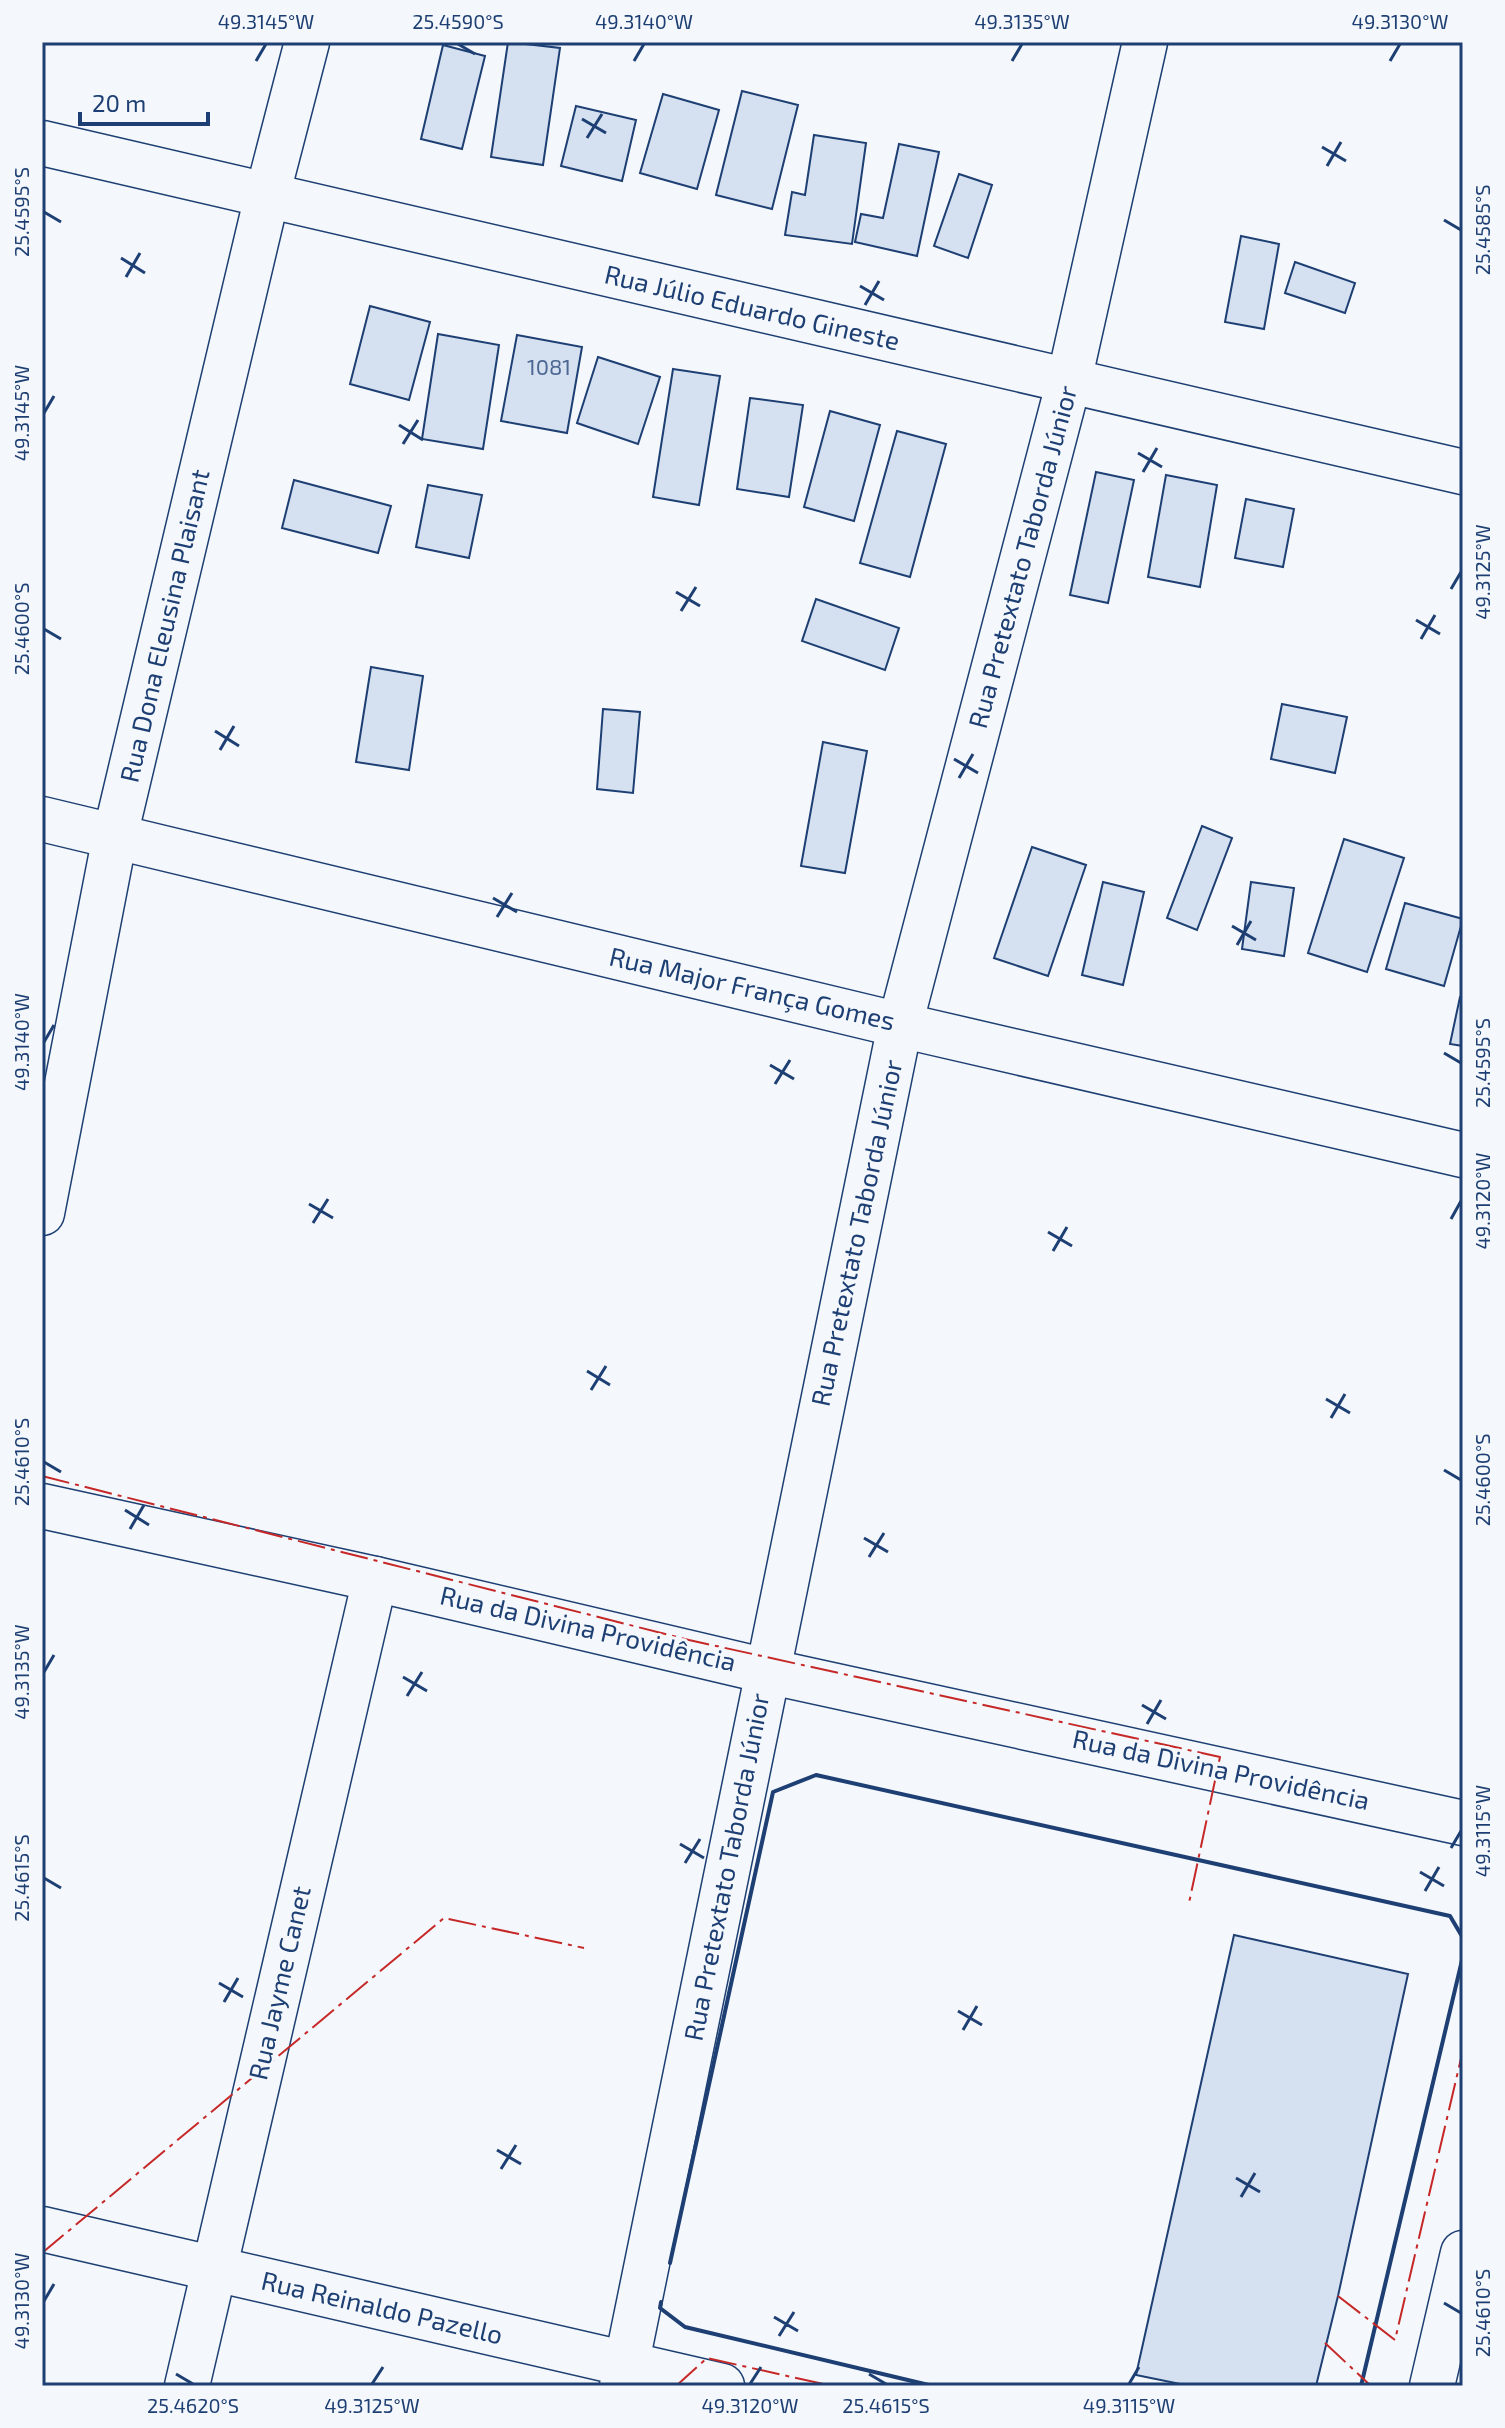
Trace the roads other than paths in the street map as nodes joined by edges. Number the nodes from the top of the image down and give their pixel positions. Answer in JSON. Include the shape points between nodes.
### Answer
{"nodes":[{"id":1,"x":307,"y":42,"type":"edge"},
{"id":2,"x":1145,"y":42,"type":"edge"},
{"id":3,"x":42,"y":143,"type":"edge"},
{"id":4,"x":267,"y":196,"type":"junction"},
{"id":5,"x":1069,"y":381,"type":"junction"},
{"id":6,"x":1463,"y":472,"type":"edge"},
{"id":7,"x":42,"y":819,"type":"edge"},
{"id":8,"x":115,"y":836,"type":"junction"},
{"id":9,"x":900,"y":1025,"type":"junction"},
{"id":10,"x":1463,"y":1155,"type":"edge"},
{"id":11,"x":42,"y":1213,"type":"edge"},
{"id":12,"x":42,"y":1506,"type":"edge"},
{"id":13,"x":375,"y":1579,"type":"junction"},
{"id":14,"x":767,"y":1671,"type":"junction"},
{"id":15,"x":1463,"y":1823,"type":"edge"},
{"id":16,"x":42,"y":2229,"type":"edge"},
{"id":17,"x":1463,"y":2253,"type":"edge"},
{"id":18,"x":213,"y":2269,"type":"junction"},
{"id":19,"x":624,"y":2375,"type":"edge"},
{"id":20,"x":187,"y":2386,"type":"edge"},
{"id":21,"x":722,"y":2386,"type":"edge"},
{"id":22,"x":1432,"y":2386,"type":"edge"}],
"edges":[{"from":1,"to":4,"type":"street","name":"Rua Dona Eleusina Plaisant"},
{"from":2,"to":5,"type":"street","name":"Rua Pretextato Taborda Júnior"},
{"from":3,"to":4,"type":"street","name":"Rua Júlio Eduardo Gineste"},
{"from":4,"to":5,"type":"street","name":"Rua Júlio Eduardo Gineste"},
{"from":4,"to":8,"type":"street","name":"Rua Dona Eleusina Plaisant"},
{"from":5,"to":6,"type":"street","name":"Rua Júlio Eduardo Gineste"},
{"from":5,"to":9,"type":"street","name":"Rua Pretextato Taborda Júnior"},
{"from":7,"to":8,"type":"street","name":"Rua Major França Gomes"},
{"from":8,"to":9,"type":"street","name":"Rua Major França Gomes"},
{"from":8,"to":11,"type":"street","name":"Rua Dona Eleusina Plaisant"},
{"from":9,"to":10,"type":"street","name":"Rua Major França Gomes"},
{"from":9,"to":14,"type":"street","name":"Rua Pretextato Taborda Júnior"},
{"from":12,"to":13,"type":"street","name":"Rua da Divina Providência"},
{"from":13,"to":14,"type":"street","name":"Rua da Divina Providência"},
{"from":13,"to":18,"type":"street","name":"Rua Jayme Canet"},
{"from":14,"to":15,"type":"street","name":"Rua da Divina Providência"},
{"from":14,"to":19,"type":"street","name":"Rua Pretextato Taborda Júnior"},
{"from":16,"to":18,"type":"street","name":"Rua Reinaldo Pazello"},
{"from":17,"to":22,"type":"street"},
{"from":18,"to":19,"type":"street","name":"Rua Reinaldo Pazello"},
{"from":18,"to":20,"type":"street","name":"Rua Jayme Canet"},
{"from":19,"to":21,"type":"street","name":"Rua Reinaldo Pazello"}]}
